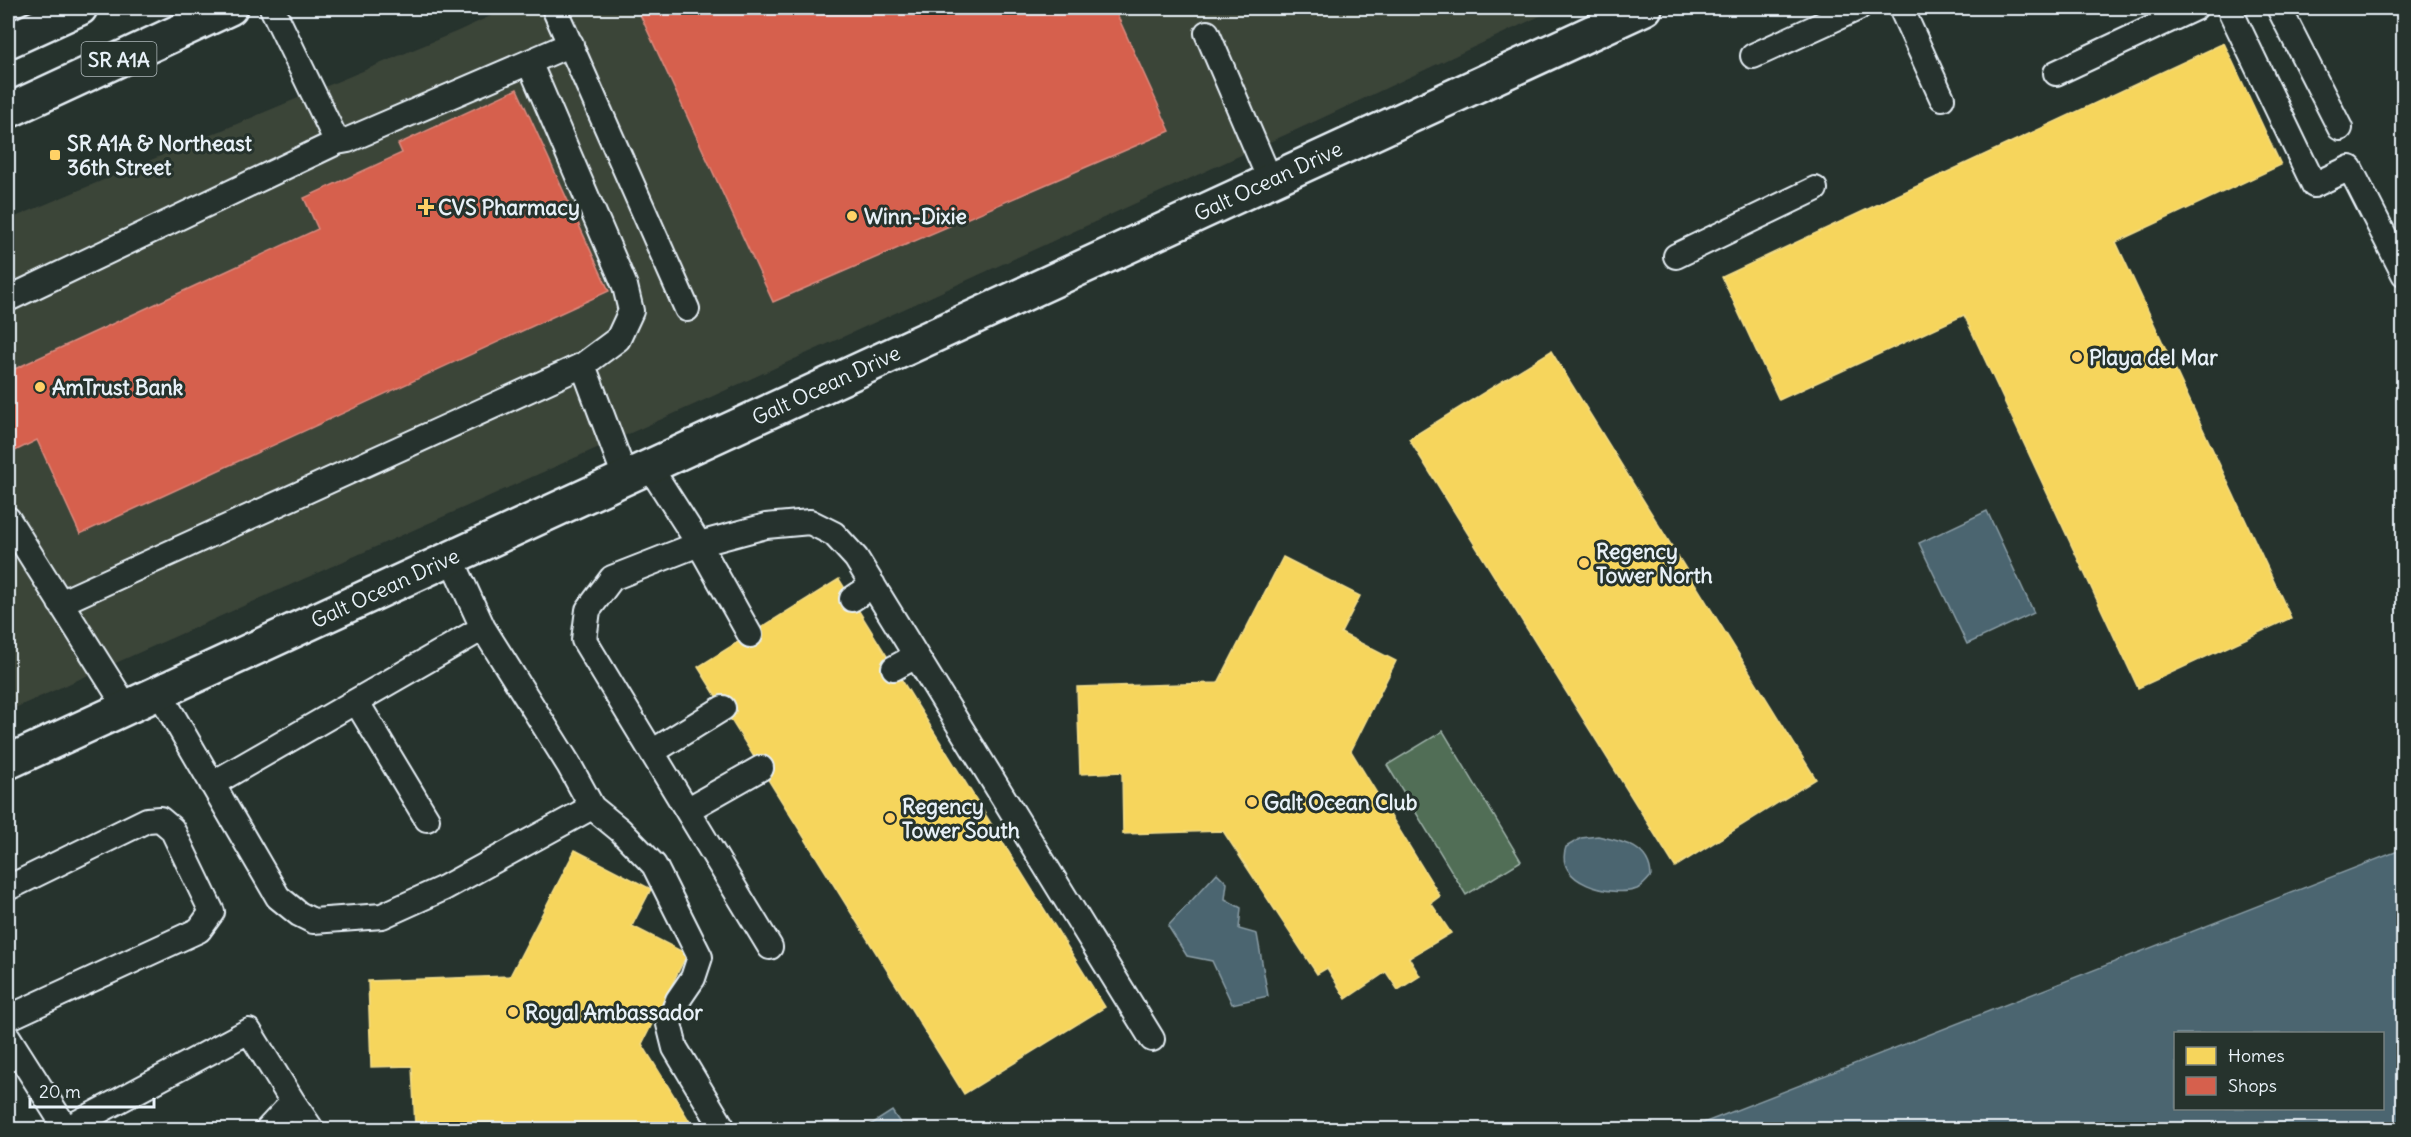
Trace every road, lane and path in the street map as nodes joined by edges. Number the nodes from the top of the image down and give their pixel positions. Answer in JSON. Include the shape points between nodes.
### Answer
{"nodes":[{"id":1,"x":80,"y":8,"type":"edge"},
{"id":2,"x":230,"y":8,"type":"edge"},
{"id":3,"x":272,"y":8,"type":"edge"},
{"id":4,"x":554,"y":8,"type":"edge"},
{"id":5,"x":1645,"y":8,"type":"edge"},
{"id":6,"x":1857,"y":8,"type":"edge"},
{"id":7,"x":1901,"y":8,"type":"edge"},
{"id":8,"x":2195,"y":8,"type":"edge"},
{"id":9,"x":2229,"y":8,"type":"edge"},
{"id":10,"x":2279,"y":8,"type":"edge"},
{"id":11,"x":1207,"y":33,"type":"dead end"},
{"id":12,"x":8,"y":40,"type":"edge"},
{"id":13,"x":571,"y":44,"type":"junction"},
{"id":14,"x":1753,"y":56,"type":"dead end"},
{"id":15,"x":529,"y":62,"type":"junction"},
{"id":16,"x":2056,"y":73,"type":"dead end"},
{"id":17,"x":1942,"y":98,"type":"dead end"},
{"id":18,"x":8,"y":111,"type":"edge"},
{"id":19,"x":2340,"y":128,"type":"dead end"},
{"id":20,"x":337,"y":142,"type":"junction"},
{"id":21,"x":1270,"y":180,"type":"junction"},
{"id":22,"x":1815,"y":189,"type":"dead end"},
{"id":23,"x":1676,"y":256,"type":"dead end"},
{"id":24,"x":2403,"y":274,"type":"edge"},
{"id":25,"x":8,"y":299,"type":"edge"},
{"id":26,"x":687,"y":309,"type":"dead end"},
{"id":27,"x":583,"y":365,"type":"junction"},
{"id":28,"x":637,"y":472,"type":"junction"},
{"id":29,"x":8,"y":519,"type":"edge"},
{"id":30,"x":699,"y":544,"type":"junction"},
{"id":31,"x":451,"y":558,"type":"junction"},
{"id":32,"x":873,"y":585,"type":"junction"},
{"id":33,"x":852,"y":599,"type":"dead end"},
{"id":34,"x":60,"y":603,"type":"junction"},
{"id":35,"x":483,"y":628,"type":"junction"},
{"id":36,"x":750,"y":635,"type":"dead end"},
{"id":37,"x":916,"y":656,"type":"junction"},
{"id":38,"x":894,"y":668,"type":"dead end"},
{"id":39,"x":159,"y":693,"type":"junction"},
{"id":40,"x":356,"y":701,"type":"junction"},
{"id":41,"x":126,"y":707,"type":"junction"},
{"id":42,"x":723,"y":708,"type":"dead end"},
{"id":43,"x":652,"y":752,"type":"junction"},
{"id":44,"x":8,"y":761,"type":"edge"},
{"id":45,"x":761,"y":768,"type":"dead end"},
{"id":46,"x":212,"y":784,"type":"junction"},
{"id":47,"x":591,"y":807,"type":"junction"},
{"id":48,"x":687,"y":810,"type":"junction"},
{"id":49,"x":427,"y":819,"type":"dead end"},
{"id":50,"x":8,"y":888,"type":"edge"},
{"id":51,"x":770,"y":946,"type":"dead end"},
{"id":52,"x":8,"y":1018,"type":"edge"},
{"id":53,"x":8,"y":1037,"type":"edge"},
{"id":54,"x":1152,"y":1039,"type":"dead end"},
{"id":55,"x":293,"y":1102,"type":"junction"},
{"id":56,"x":66,"y":1129,"type":"edge"},
{"id":57,"x":267,"y":1130,"type":"edge"},
{"id":58,"x":312,"y":1130,"type":"edge"},
{"id":59,"x":724,"y":1130,"type":"edge"}],
"edges":[{"from":1,"to":12,"type":"street"},
{"from":2,"to":18,"type":"street","number":"SR A1A"},
{"from":3,"to":20,"type":"lane"},
{"from":4,"to":13,"type":"lane"},
{"from":5,"to":21,"type":"street","name":"Galt Ocean Drive"},
{"from":6,"to":14,"type":"lane"},
{"from":7,"to":17,"type":"lane"},
{"from":8,"to":16,"type":"lane"},
{"from":9,"to":24,"type":"lane","via":[[2314,185],[2350,168]]},
{"from":10,"to":19,"type":"lane"},
{"from":11,"to":21,"type":"lane"},
{"from":13,"to":15,"type":"lane"},
{"from":13,"to":26,"type":"lane"},
{"from":15,"to":20,"type":"lane"},
{"from":15,"to":27,"type":"lane","via":[[625,286],[631,311],[618,339]]},
{"from":20,"to":25,"type":"lane"},
{"from":21,"to":28,"type":"street","name":"Galt Ocean Drive"},
{"from":22,"to":23,"type":"lane"},
{"from":27,"to":28,"type":"lane"},
{"from":27,"to":34,"type":"lane"},
{"from":28,"to":30,"type":"lane"},
{"from":28,"to":31,"type":"street","name":"Galt Ocean Drive"},
{"from":29,"to":34,"type":"lane"},
{"from":30,"to":32,"type":"lane","via":[[766,526],[810,522],[834,534]]},
{"from":30,"to":36,"type":"lane"},
{"from":30,"to":43,"type":"lane","via":[[612,578],[588,610],[584,640]]},
{"from":31,"to":35,"type":"lane"},
{"from":31,"to":39,"type":"street","name":"Galt Ocean Drive"},
{"from":32,"to":33,"type":"lane"},
{"from":32,"to":37,"type":"lane"},
{"from":34,"to":41,"type":"lane"},
{"from":35,"to":40,"type":"lane"},
{"from":35,"to":47,"type":"lane"},
{"from":37,"to":38,"type":"lane"},
{"from":37,"to":54,"type":"lane"},
{"from":39,"to":41,"type":"street","name":"Galt Ocean Drive"},
{"from":39,"to":46,"type":"lane"},
{"from":40,"to":46,"type":"lane"},
{"from":40,"to":49,"type":"lane"},
{"from":41,"to":44,"type":"street","name":"Galt Ocean Drive"},
{"from":42,"to":43,"type":"lane"},
{"from":43,"to":48,"type":"lane"},
{"from":45,"to":48,"type":"lane"},
{"from":46,"to":47,"type":"lane","via":[[278,897],[314,921],[382,916],[444,888]]},
{"from":47,"to":59,"type":"lane","via":[[620,830],[654,866],[700,957],[669,1024],[675,1048]]},
{"from":48,"to":51,"type":"lane"},
{"from":50,"to":52,"type":"lane","via":[[147,820],[160,819],[172,829],[212,912],[199,930]]},
{"from":53,"to":56,"type":"lane"},
{"from":55,"to":56,"type":"lane","via":[[249,1031]]},
{"from":55,"to":57,"type":"lane"},
{"from":55,"to":58,"type":"lane"}]}
